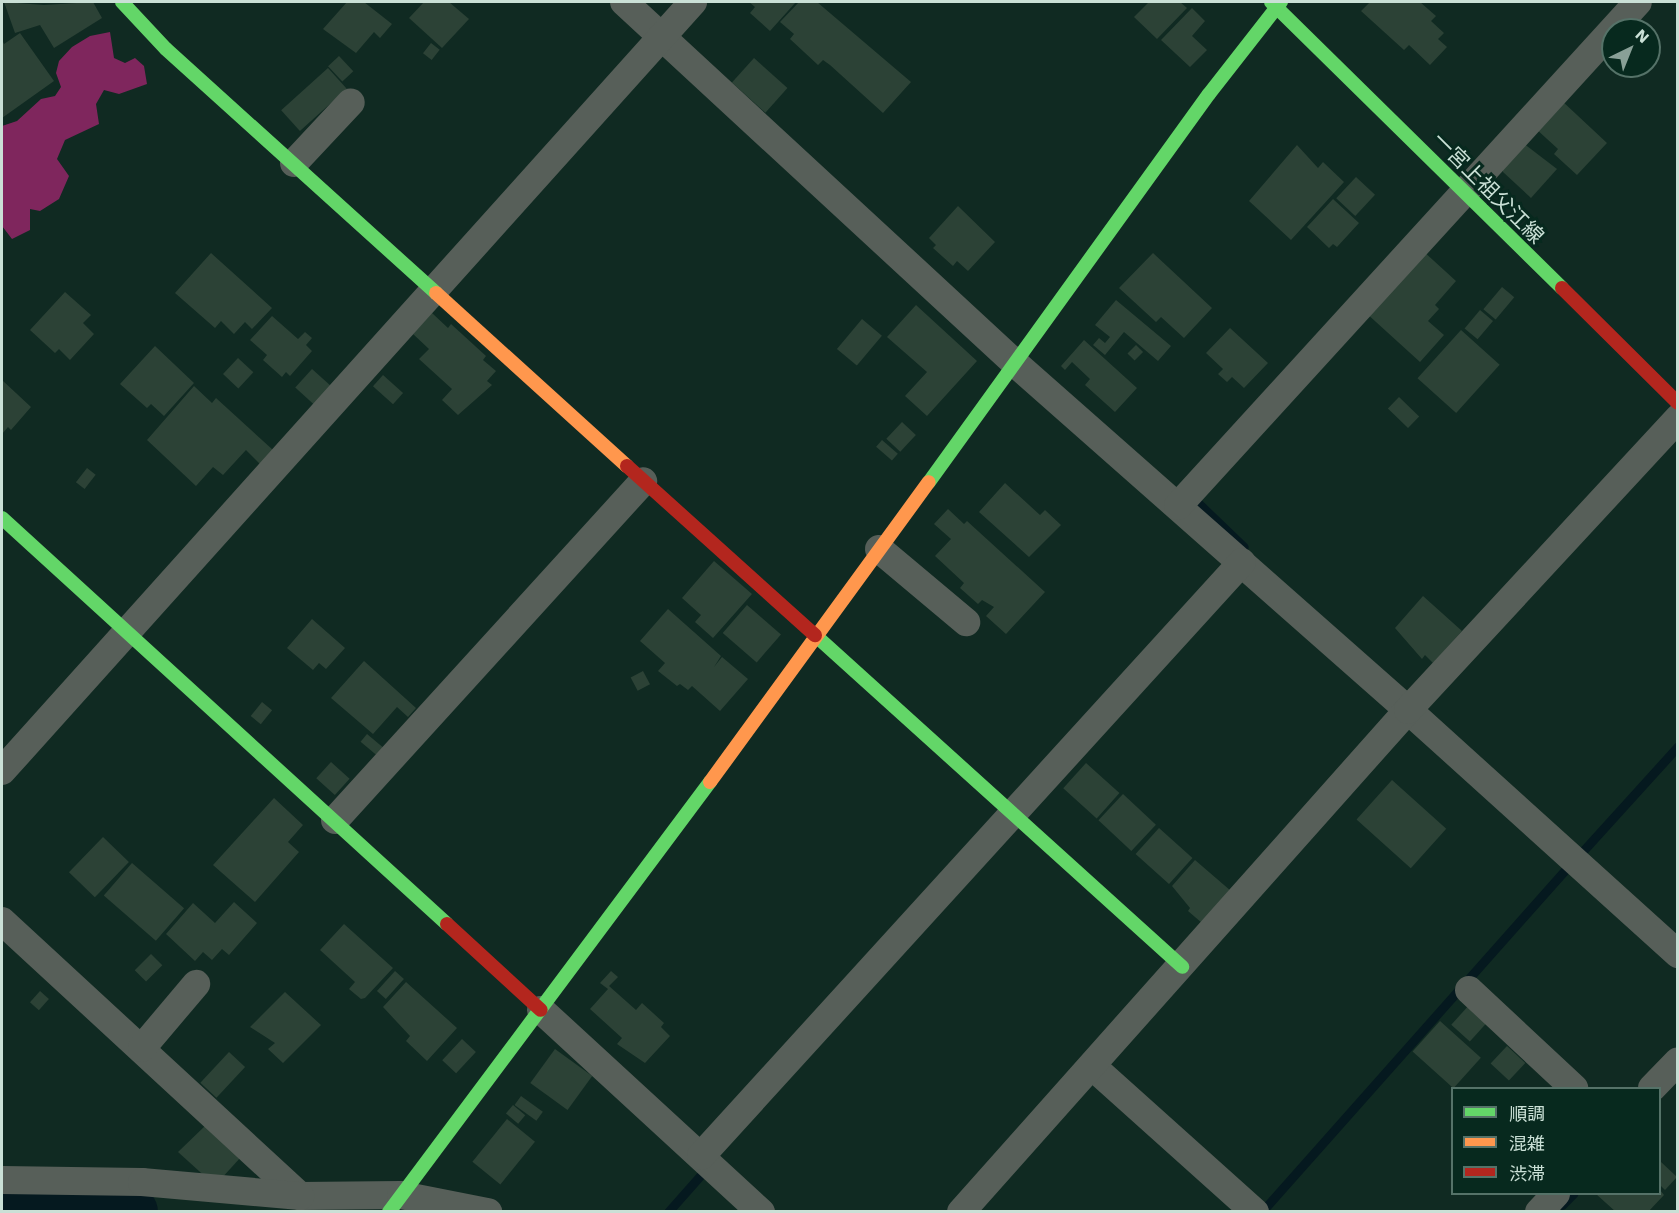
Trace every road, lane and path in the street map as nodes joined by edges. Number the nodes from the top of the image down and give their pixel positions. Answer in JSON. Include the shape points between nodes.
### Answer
{"nodes":[{"id":1,"x":123,"y":2,"type":"edge"},
{"id":2,"x":624,"y":2,"type":"edge"},
{"id":3,"x":693,"y":2,"type":"edge"},
{"id":4,"x":1638,"y":2,"type":"edge"},
{"id":5,"x":1276,"y":4,"type":"edge"},
{"id":6,"x":661,"y":36,"type":"junction"},
{"id":7,"x":351,"y":102,"type":"dead end"},
{"id":8,"x":294,"y":163,"type":"junction"},
{"id":9,"x":1462,"y":193,"type":"junction"},
{"id":10,"x":434,"y":292,"type":"junction"},
{"id":11,"x":1017,"y":365,"type":"junction"},
{"id":12,"x":1677,"y":403,"type":"edge"},
{"id":13,"x":1677,"y":418,"type":"edge"},
{"id":14,"x":643,"y":481,"type":"junction"},
{"id":15,"x":1178,"y":506,"type":"junction"},
{"id":16,"x":2,"y":518,"type":"edge"},
{"id":17,"x":879,"y":549,"type":"junction"},
{"id":18,"x":1242,"y":562,"type":"junction"},
{"id":19,"x":966,"y":622,"type":"dead end"},
{"id":20,"x":127,"y":634,"type":"junction"},
{"id":21,"x":818,"y":637,"type":"junction"},
{"id":22,"x":1408,"y":710,"type":"junction"},
{"id":23,"x":2,"y":771,"type":"edge"},
{"id":24,"x":1012,"y":815,"type":"junction"},
{"id":25,"x":335,"y":820,"type":"junction"},
{"id":26,"x":2,"y":921,"type":"edge"},
{"id":27,"x":1677,"y":954,"type":"edge"},
{"id":28,"x":1182,"y":968,"type":"junction"},
{"id":29,"x":196,"y":984,"type":"dead end"},
{"id":30,"x":1469,"y":990,"type":"dead end"},
{"id":31,"x":541,"y":1010,"type":"junction"},
{"id":32,"x":142,"y":1048,"type":"junction"},
{"id":33,"x":1677,"y":1060,"type":"edge"},
{"id":34,"x":1092,"y":1066,"type":"junction"},
{"id":35,"x":1572,"y":1087,"type":"edge"},
{"id":36,"x":1654,"y":1087,"type":"edge"},
{"id":37,"x":701,"y":1156,"type":"junction"},
{"id":38,"x":2,"y":1180,"type":"edge"},
{"id":39,"x":1555,"y":1195,"type":"edge"},
{"id":40,"x":300,"y":1196,"type":"junction"},
{"id":41,"x":395,"y":1204,"type":"edge"},
{"id":42,"x":488,"y":1212,"type":"edge"},
{"id":43,"x":761,"y":1212,"type":"edge"},
{"id":44,"x":961,"y":1212,"type":"edge"},
{"id":45,"x":1255,"y":1212,"type":"edge"},
{"id":46,"x":1539,"y":1212,"type":"edge"}],
"edges":[{"from":1,"to":8,"type":"street","via":[[166,49]]},
{"from":2,"to":6,"type":"street"},
{"from":3,"to":6,"type":"street"},
{"from":4,"to":9,"type":"street"},
{"from":5,"to":9,"type":"street","name":"一宮上祖父江線"},
{"from":5,"to":11,"type":"street"},
{"from":6,"to":10,"type":"street"},
{"from":6,"to":11,"type":"street"},
{"from":7,"to":8,"type":"street"},
{"from":8,"to":10,"type":"street"},
{"from":9,"to":12,"type":"street","name":"一宮上祖父江線"},
{"from":9,"to":15,"type":"street"},
{"from":10,"to":14,"type":"street"},
{"from":10,"to":20,"type":"street"},
{"from":11,"to":15,"type":"street"},
{"from":11,"to":17,"type":"street"},
{"from":13,"to":22,"type":"street"},
{"from":14,"to":21,"type":"street"},
{"from":14,"to":25,"type":"street"},
{"from":15,"to":18,"type":"street"},
{"from":16,"to":20,"type":"street"},
{"from":17,"to":19,"type":"street"},
{"from":17,"to":21,"type":"street"},
{"from":18,"to":22,"type":"street"},
{"from":18,"to":24,"type":"street"},
{"from":20,"to":23,"type":"street"},
{"from":20,"to":25,"type":"street"},
{"from":21,"to":24,"type":"street"},
{"from":21,"to":31,"type":"street"},
{"from":22,"to":27,"type":"street"},
{"from":22,"to":28,"type":"street"},
{"from":24,"to":28,"type":"street"},
{"from":24,"to":37,"type":"street"},
{"from":25,"to":31,"type":"street"},
{"from":26,"to":32,"type":"street"},
{"from":28,"to":34,"type":"street"},
{"from":29,"to":32,"type":"street"},
{"from":30,"to":35,"type":"street"},
{"from":31,"to":37,"type":"street"},
{"from":31,"to":41,"type":"street"},
{"from":32,"to":40,"type":"street"},
{"from":33,"to":36,"type":"street"},
{"from":34,"to":44,"type":"street"},
{"from":34,"to":45,"type":"street"},
{"from":37,"to":43,"type":"street"},
{"from":38,"to":40,"type":"street","via":[[142,1182]]},
{"from":39,"to":46,"type":"street"},
{"from":40,"to":41,"type":"street"},
{"from":41,"to":42,"type":"street"}]}
